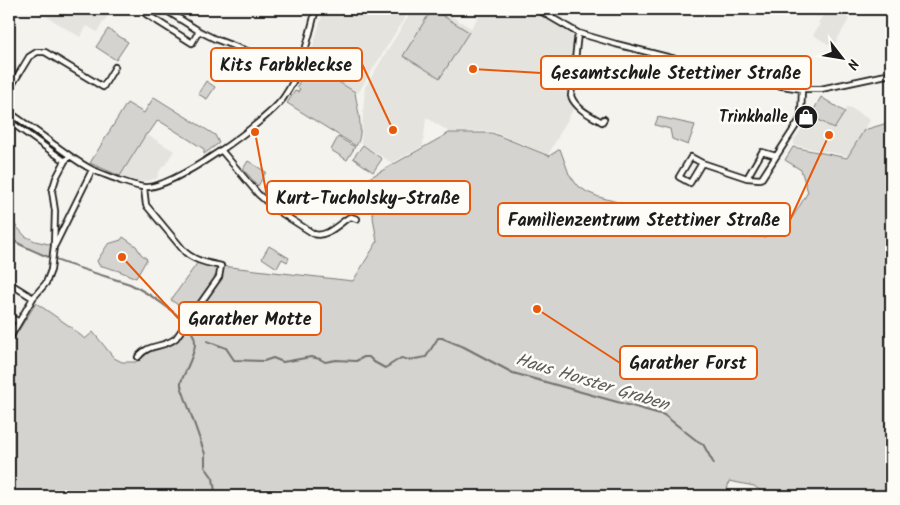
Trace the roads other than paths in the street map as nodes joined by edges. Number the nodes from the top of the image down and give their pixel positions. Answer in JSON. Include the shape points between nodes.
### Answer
{"nodes":[{"id":1,"x":150,"y":9,"type":"edge"},
{"id":2,"x":164,"y":9,"type":"edge"},
{"id":3,"x":316,"y":9,"type":"edge"},
{"id":4,"x":536,"y":9,"type":"edge"},
{"id":5,"x":199,"y":31,"type":"junction"},
{"id":6,"x":578,"y":33,"type":"junction"},
{"id":7,"x":115,"y":67,"type":"dead end"},
{"id":8,"x":298,"y":70,"type":"junction"},
{"id":9,"x":891,"y":74,"type":"edge"},
{"id":10,"x":802,"y":89,"type":"junction"},
{"id":11,"x":9,"y":90,"type":"edge"},
{"id":12,"x":9,"y":112,"type":"edge"},
{"id":13,"x":604,"y":119,"type":"dead end"},
{"id":14,"x":9,"y":121,"type":"edge"},
{"id":15,"x":222,"y":150,"type":"junction"},
{"id":16,"x":70,"y":156,"type":"junction"},
{"id":17,"x":776,"y":156,"type":"junction"},
{"id":18,"x":65,"y":161,"type":"junction"},
{"id":19,"x":702,"y":163,"type":"junction"},
{"id":20,"x":92,"y":170,"type":"junction"},
{"id":21,"x":747,"y":178,"type":"junction"},
{"id":22,"x":144,"y":188,"type":"junction"},
{"id":23,"x":357,"y":219,"type":"dead end"},
{"id":24,"x":54,"y":246,"type":"junction"},
{"id":25,"x":9,"y":283,"type":"edge"},
{"id":26,"x":33,"y":298,"type":"junction"},
{"id":27,"x":9,"y":316,"type":"edge"},
{"id":28,"x":19,"y":322,"type":"junction"},
{"id":29,"x":9,"y":339,"type":"edge"},
{"id":30,"x":138,"y":358,"type":"dead end"}],
"edges":[{"from":1,"to":5,"type":"street","via":[[146,14],[192,43]]},
{"from":2,"to":5,"type":"street"},
{"from":3,"to":8,"type":"street"},
{"from":4,"to":6,"type":"street"},
{"from":5,"to":8,"type":"street"},
{"from":6,"to":10,"type":"street"},
{"from":6,"to":13,"type":"street","via":[[572,98],[590,115],[602,122]]},
{"from":7,"to":11,"type":"street","via":[[103,87],[45,52],[36,52],[29,56]]},
{"from":8,"to":15,"type":"street","via":[[284,97],[269,114]]},
{"from":9,"to":10,"type":"street","via":[[821,89]]},
{"from":10,"to":17,"type":"street","via":[[799,121]]},
{"from":12,"to":16,"type":"street"},
{"from":14,"to":18,"type":"street"},
{"from":15,"to":22,"type":"street","via":[[170,180]]},
{"from":15,"to":23,"type":"street","via":[[264,199],[314,234],[325,234],[348,218]]},
{"from":16,"to":18,"type":"street"},
{"from":16,"to":20,"type":"street"},
{"from":17,"to":21,"type":"street","via":[[762,178]]},
{"from":17,"to":21,"type":"street","via":[[762,152]]},
{"from":18,"to":24,"type":"street","via":[[52,192]]},
{"from":19,"to":19,"type":"street","via":[[690,183],[679,177],[691,157]]},
{"from":19,"to":21,"type":"street"},
{"from":20,"to":22,"type":"street"},
{"from":20,"to":24,"type":"street"},
{"from":22,"to":30,"type":"street","via":[[146,205],[185,252],[197,260],[221,266],[219,277],[184,328],[171,342],[146,349]]},
{"from":24,"to":26,"type":"street","via":[[46,283]]},
{"from":25,"to":26,"type":"street"},
{"from":26,"to":28,"type":"street"},
{"from":27,"to":28,"type":"street"},
{"from":28,"to":29,"type":"street"}]}
